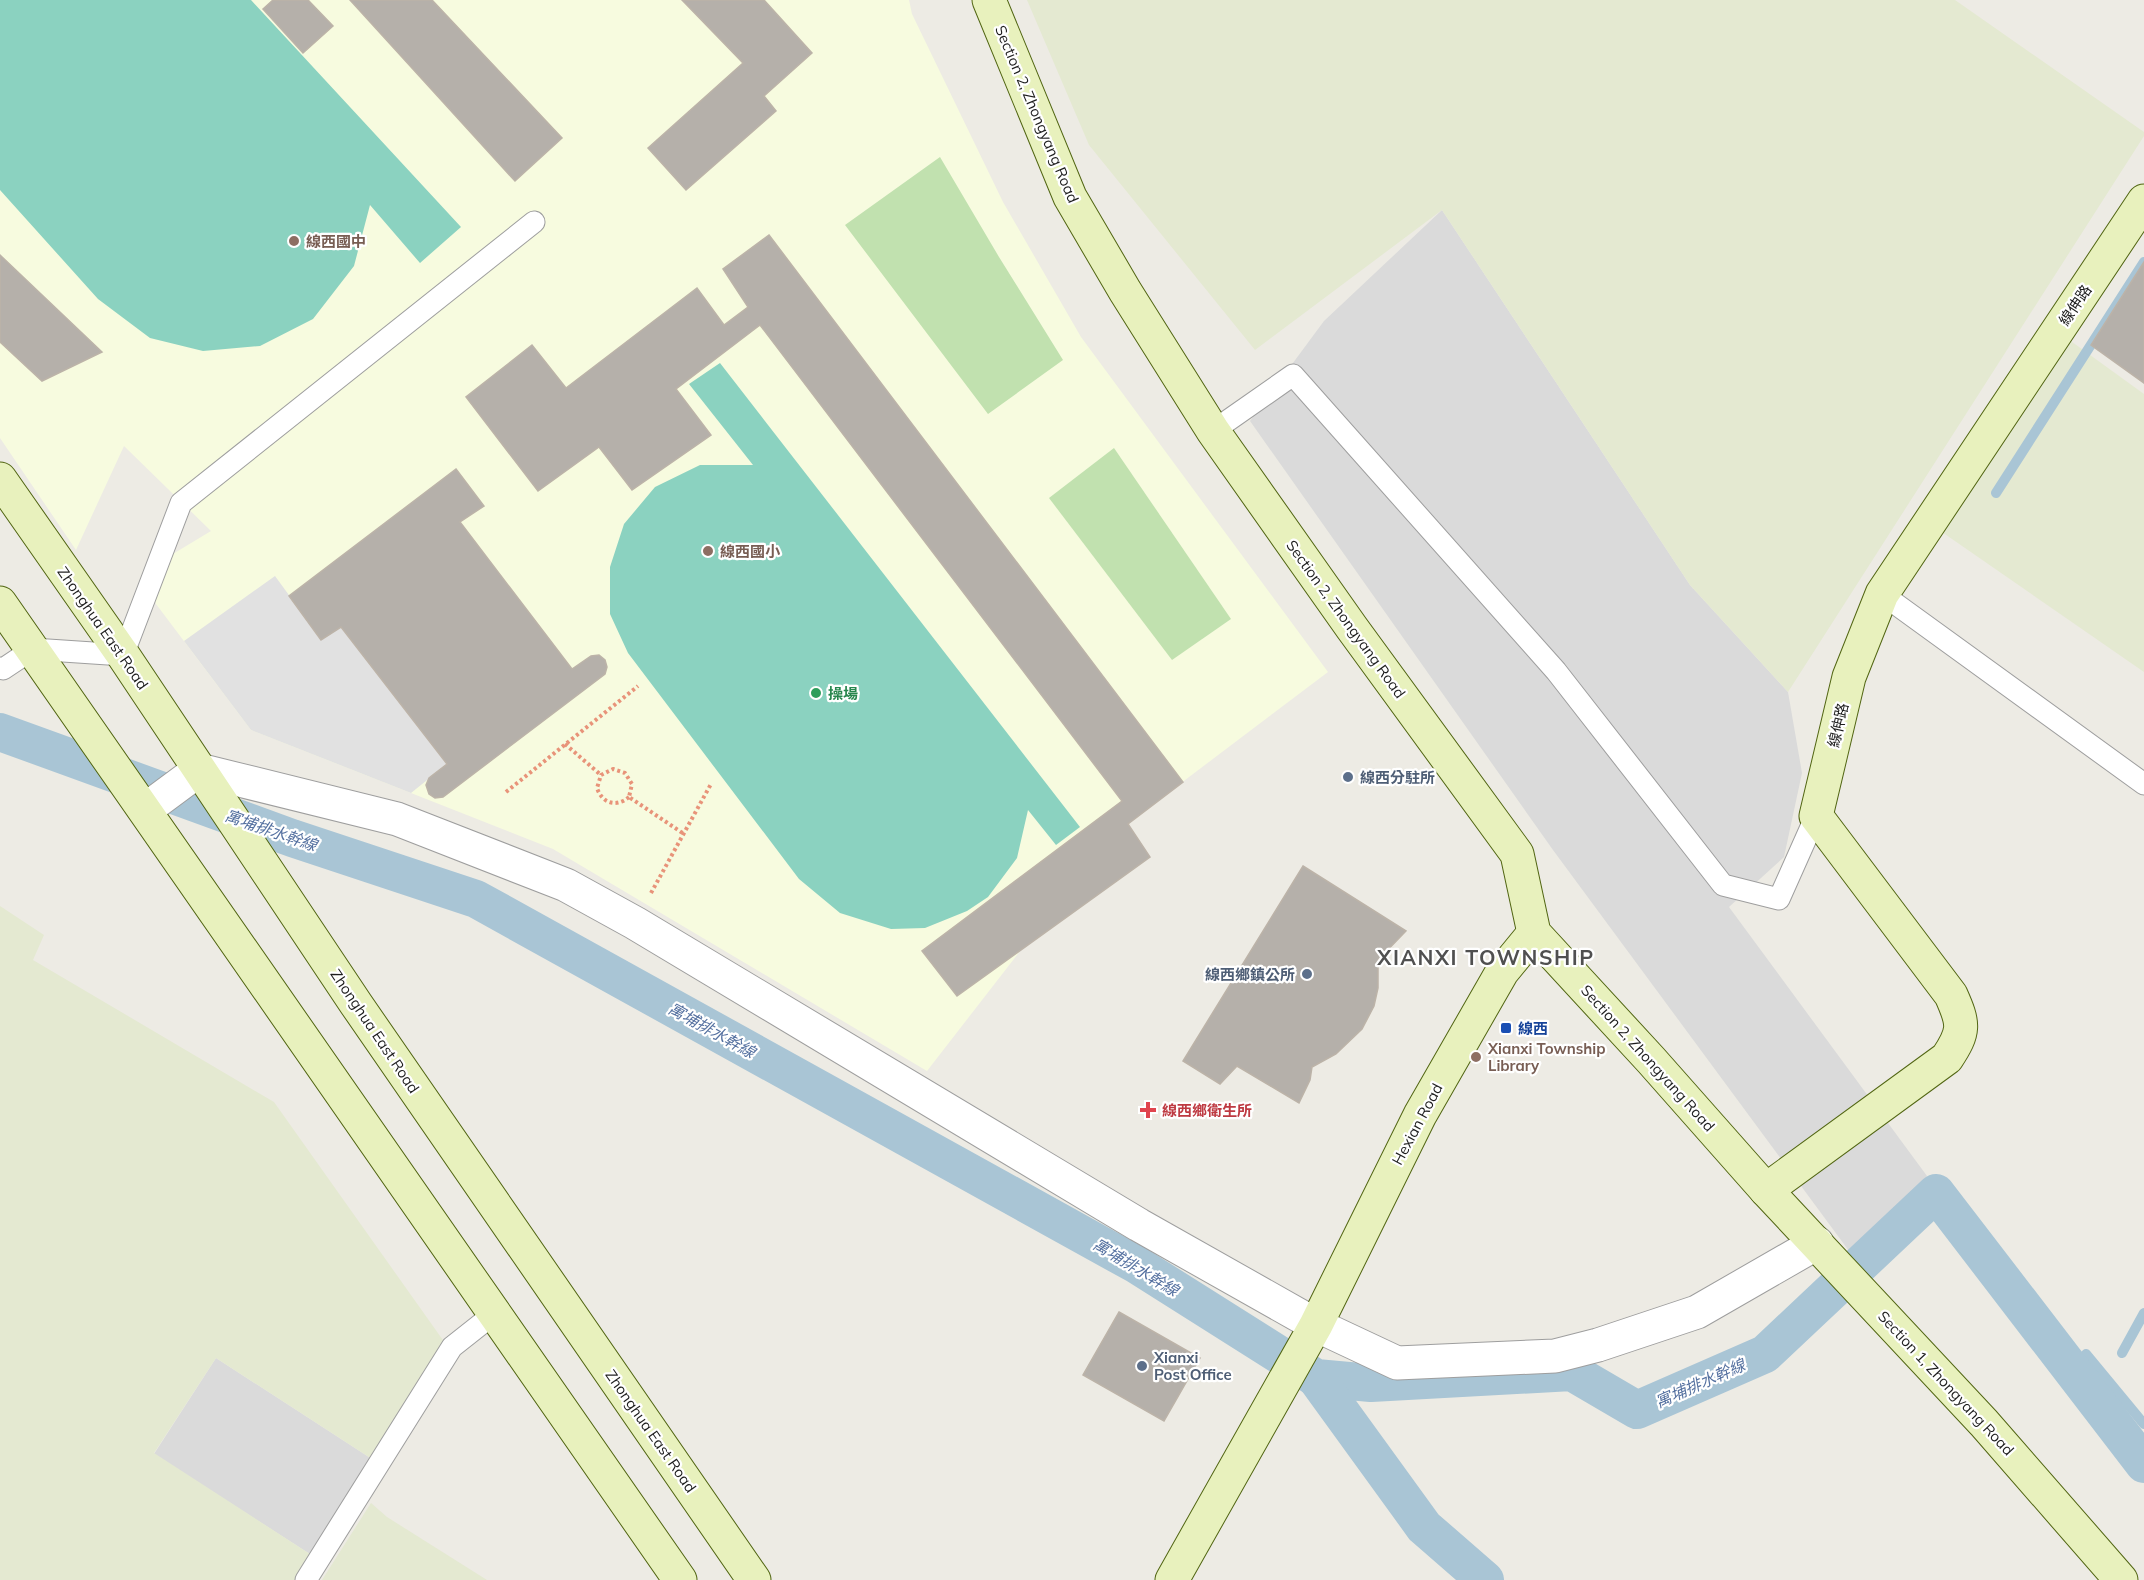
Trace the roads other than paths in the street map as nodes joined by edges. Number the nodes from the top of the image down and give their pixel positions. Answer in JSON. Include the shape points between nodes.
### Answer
{"nodes":[{"id":1,"x":988,"y":0,"type":"edge"},
{"id":2,"x":2144,"y":201,"type":"edge"},
{"id":3,"x":534,"y":222,"type":"dead end"},
{"id":4,"x":1213,"y":431,"type":"junction"},
{"id":5,"x":0,"y":479,"type":"edge"},
{"id":6,"x":1882,"y":594,"type":"junction"},
{"id":7,"x":0,"y":603,"type":"edge"},
{"id":8,"x":33,"y":649,"type":"junction"},
{"id":9,"x":123,"y":655,"type":"junction"},
{"id":10,"x":0,"y":668,"type":"edge"},
{"id":11,"x":199,"y":770,"type":"junction"},
{"id":12,"x":2144,"y":784,"type":"edge"},
{"id":13,"x":145,"y":810,"type":"junction"},
{"id":14,"x":1816,"y":816,"type":"junction"},
{"id":15,"x":1534,"y":933,"type":"junction"},
{"id":16,"x":1766,"y":1190,"type":"junction"},
{"id":17,"x":1817,"y":1243,"type":"junction"},
{"id":18,"x":495,"y":1313,"type":"junction"},
{"id":19,"x":1316,"y":1325,"type":"junction"},
{"id":20,"x":306,"y":1580,"type":"edge"},
{"id":21,"x":680,"y":1580,"type":"edge"},
{"id":22,"x":754,"y":1580,"type":"edge"},
{"id":23,"x":1172,"y":1580,"type":"edge"},
{"id":24,"x":2121,"y":1580,"type":"edge"}],
"edges":[{"from":1,"to":4,"type":"street","name":"Section 2, Zhongyang Road","via":[[1070,197]]},
{"from":2,"to":6,"type":"street","name":"線伸路"},
{"from":3,"to":9,"type":"lane","via":[[181,503]]},
{"from":4,"to":14,"type":"lane","via":[[1293,375],[1556,671],[1723,885],[1779,899]]},
{"from":4,"to":15,"type":"street","name":"Section 2, Zhongyang Road","via":[[1517,854]]},
{"from":5,"to":9,"type":"street","name":"Zhonghua East Road"},
{"from":6,"to":12,"type":"lane"},
{"from":6,"to":14,"type":"street","name":"線伸路","via":[[1849,677]]},
{"from":7,"to":8,"type":"street"},
{"from":8,"to":9,"type":"lane"},
{"from":8,"to":10,"type":"lane"},
{"from":8,"to":13,"type":"street"},
{"from":9,"to":11,"type":"street","name":"Zhonghua East Road"},
{"from":11,"to":13,"type":"street"},
{"from":11,"to":19,"type":"street","via":[[397,819],[566,885],[1139,1225]]},
{"from":11,"to":22,"type":"street","name":"Zhonghua East Road"},
{"from":13,"to":18,"type":"street"},
{"from":14,"to":16,"type":"street","via":[[1951,995],[1962,1019],[1958,1042],[1947,1058]]},
{"from":15,"to":16,"type":"street","name":"Section 2, Zhongyang Road"},
{"from":15,"to":19,"type":"street","name":"Hexian Road","via":[[1502,972],[1420,1115]]},
{"from":16,"to":17,"type":"street","name":"Section 1, Zhongyang Road"},
{"from":17,"to":19,"type":"street","via":[[1697,1312],[1555,1356],[1397,1363]]},
{"from":17,"to":24,"type":"street","name":"Section 1, Zhongyang Road","via":[[1984,1423]]},
{"from":18,"to":20,"type":"lane","via":[[452,1347]]},
{"from":18,"to":21,"type":"street"},
{"from":19,"to":23,"type":"street","name":"Hexian Road"}]}
